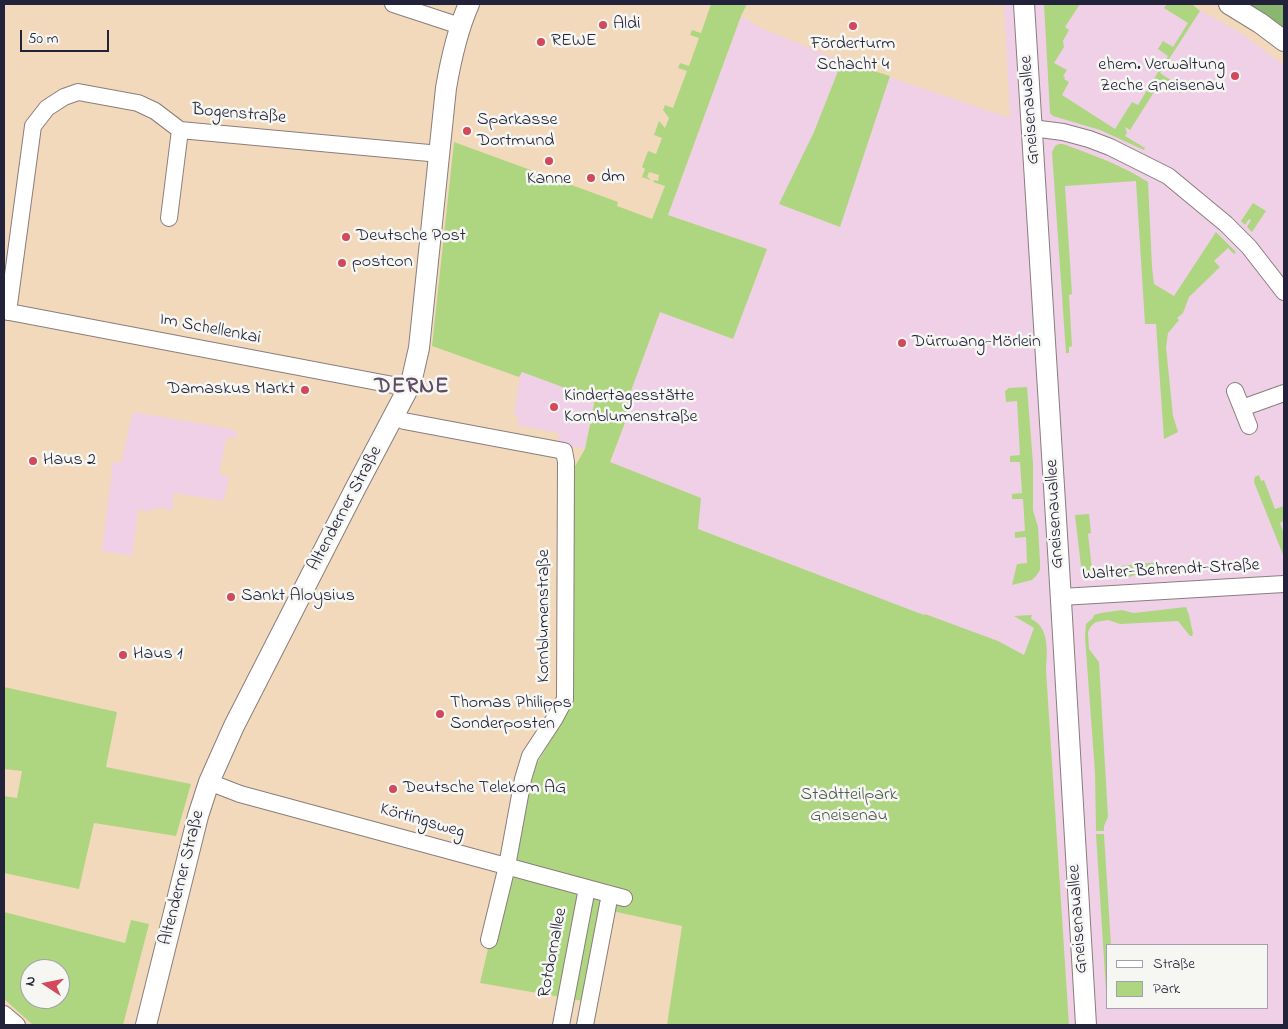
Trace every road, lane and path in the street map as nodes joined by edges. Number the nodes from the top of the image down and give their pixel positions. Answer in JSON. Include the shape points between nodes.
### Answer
{"nodes":[{"id":1,"x":393,"y":4,"type":"edge"},
{"id":2,"x":469,"y":4,"type":"edge"},
{"id":3,"x":1024,"y":4,"type":"edge"},
{"id":4,"x":1229,"y":4,"type":"edge"},
{"id":5,"x":460,"y":26,"type":"junction"},
{"id":6,"x":1284,"y":41,"type":"edge"},
{"id":7,"x":1032,"y":128,"type":"junction"},
{"id":8,"x":180,"y":130,"type":"junction"},
{"id":9,"x":440,"y":154,"type":"junction"},
{"id":10,"x":169,"y":218,"type":"dead end"},
{"id":11,"x":1284,"y":292,"type":"edge"},
{"id":12,"x":6,"y":312,"type":"edge"},
{"id":13,"x":409,"y":388,"type":"junction"},
{"id":14,"x":1235,"y":391,"type":"dead end"},
{"id":15,"x":1284,"y":393,"type":"edge"},
{"id":16,"x":1242,"y":408,"type":"junction"},
{"id":17,"x":395,"y":416,"type":"junction"},
{"id":18,"x":1249,"y":426,"type":"dead end"},
{"id":19,"x":1284,"y":584,"type":"edge"},
{"id":20,"x":1061,"y":597,"type":"junction"},
{"id":21,"x":209,"y":782,"type":"junction"},
{"id":22,"x":507,"y":866,"type":"junction"},
{"id":23,"x":587,"y":888,"type":"junction"},
{"id":24,"x":489,"y":940,"type":"dead end"},
{"id":25,"x":4,"y":1014,"type":"edge"},
{"id":26,"x":18,"y":1025,"type":"edge"},
{"id":27,"x":146,"y":1025,"type":"edge"},
{"id":28,"x":561,"y":1025,"type":"edge"},
{"id":29,"x":585,"y":1025,"type":"edge"},
{"id":30,"x":1086,"y":1025,"type":"edge"}],
"edges":[{"from":1,"to":5,"type":"street"},
{"from":2,"to":5,"type":"main road","name":"Altenderner Straße"},
{"from":3,"to":7,"type":"main road","name":"Gneisenauallee"},
{"from":4,"to":6,"type":"main road"},
{"from":5,"to":9,"type":"main road","name":"Altenderner Straße","via":[[449,73]]},
{"from":7,"to":11,"type":"street","via":[[1089,139],[1168,176],[1226,224],[1249,247]]},
{"from":7,"to":20,"type":"main road","name":"Gneisenauallee"},
{"from":8,"to":9,"type":"street","name":"Bogenstraße"},
{"from":8,"to":10,"type":"street"},
{"from":8,"to":12,"type":"street","name":"Bogenstraße","via":[[156,110],[138,103],[78,92],[46,108],[33,126]]},
{"from":9,"to":13,"type":"main road","name":"Altenderner Straße","via":[[419,348]]},
{"from":12,"to":13,"type":"street","name":"Im Schellenkai"},
{"from":13,"to":17,"type":"main road","name":"Altenderner Straße"},
{"from":14,"to":16,"type":"street"},
{"from":15,"to":16,"type":"street"},
{"from":16,"to":18,"type":"street"},
{"from":17,"to":21,"type":"main road","name":"Altenderner Straße","via":[[234,726]]},
{"from":17,"to":22,"type":"street","name":"Kornblumenstraße","via":[[404,421],[564,451],[565,699],[530,756]]},
{"from":19,"to":20,"type":"street","name":"Walter-Behrendt-Straße"},
{"from":20,"to":30,"type":"main road","name":"Gneisenauallee"},
{"from":21,"to":22,"type":"street","name":"Körtingsweg","via":[[240,794]]},
{"from":21,"to":27,"type":"main road","name":"Altenderner Straße"},
{"from":22,"to":23,"type":"street","name":"Körtingsweg"},
{"from":22,"to":24,"type":"street","name":"Kornblumenstraße"},
{"from":23,"to":28,"type":"street","name":"Rotdornallee"},
{"from":23,"to":29,"type":"street","name":"Körtingsweg","via":[[614,901]]},
{"from":25,"to":26,"type":"street"}]}
